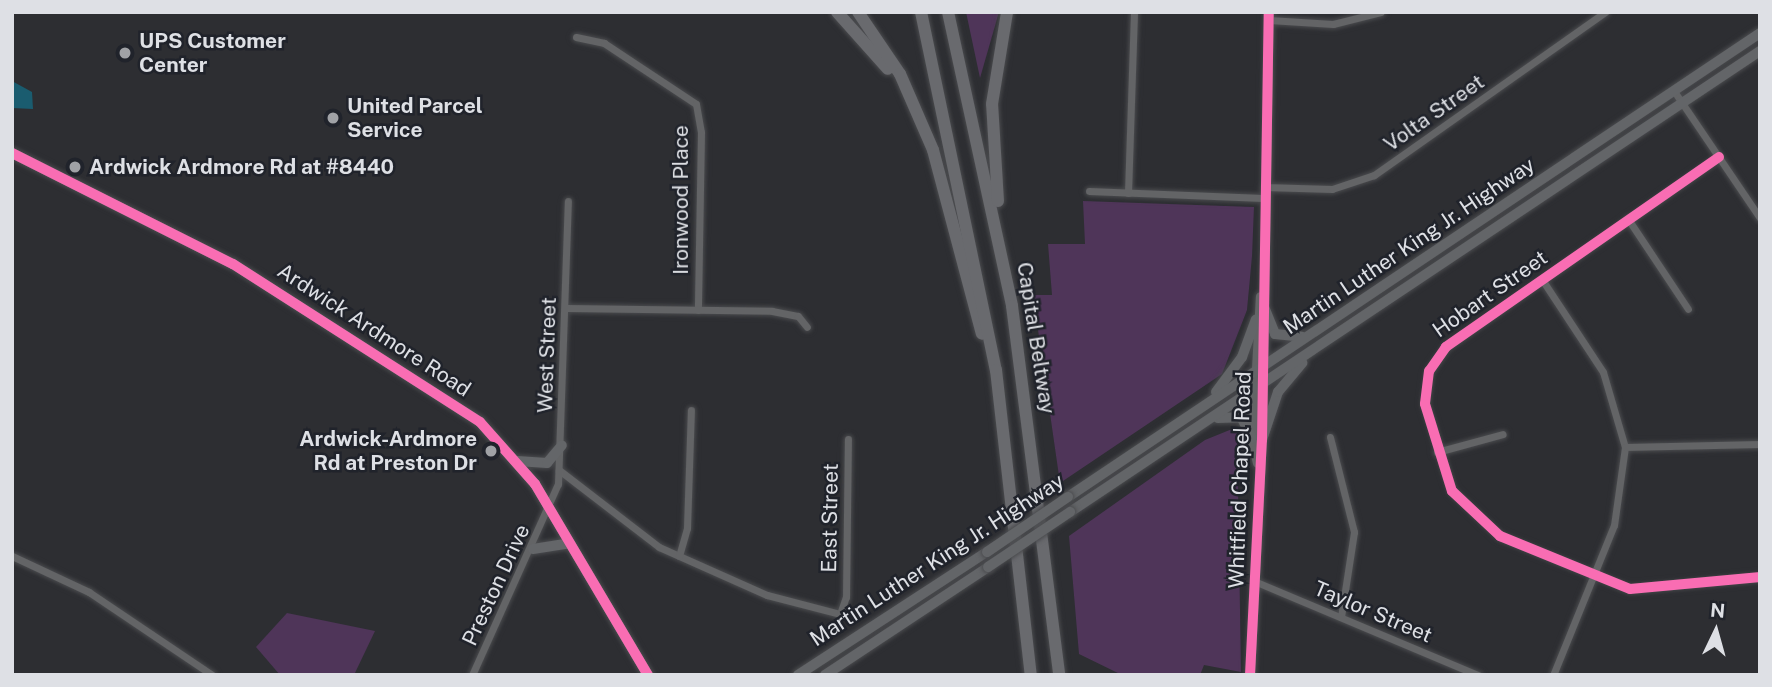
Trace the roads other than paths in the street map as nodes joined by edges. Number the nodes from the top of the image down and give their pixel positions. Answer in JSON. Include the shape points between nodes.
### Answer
{"nodes":[{"id":1,"x":836,"y":12,"type":"edge"},
{"id":2,"x":858,"y":12,"type":"edge"},
{"id":3,"x":921,"y":12,"type":"edge"},
{"id":4,"x":948,"y":12,"type":"edge"},
{"id":5,"x":1007,"y":12,"type":"edge"},
{"id":6,"x":1134,"y":12,"type":"edge"},
{"id":7,"x":1381,"y":12,"type":"edge"},
{"id":8,"x":1605,"y":12,"type":"edge"},
{"id":9,"x":1269,"y":16,"type":"edge"},
{"id":10,"x":1760,"y":33,"type":"edge"},
{"id":11,"x":576,"y":37,"type":"dead end"},
{"id":12,"x":1760,"y":51,"type":"edge"},
{"id":13,"x":1674,"y":91,"type":"junction"},
{"id":14,"x":1682,"y":102,"type":"junction"},
{"id":15,"x":933,"y":150,"type":"junction"},
{"id":16,"x":12,"y":153,"type":"edge"},
{"id":17,"x":1719,"y":157,"type":"junction"},
{"id":18,"x":1264,"y":187,"type":"junction"},
{"id":19,"x":1089,"y":191,"type":"dead end"},
{"id":20,"x":1128,"y":193,"type":"junction"},
{"id":21,"x":1263,"y":198,"type":"junction"},
{"id":22,"x":568,"y":201,"type":"dead end"},
{"id":23,"x":1760,"y":218,"type":"edge"},
{"id":24,"x":1628,"y":219,"type":"junction"},
{"id":25,"x":999,"y":232,"type":"junction"},
{"id":26,"x":1543,"y":281,"type":"junction"},
{"id":27,"x":1262,"y":287,"type":"junction"},
{"id":28,"x":567,"y":308,"type":"junction"},
{"id":29,"x":1265,"y":309,"type":"junction"},
{"id":30,"x":1688,"y":309,"type":"dead end"},
{"id":31,"x":698,"y":310,"type":"junction"},
{"id":32,"x":1256,"y":319,"type":"junction"},
{"id":33,"x":807,"y":327,"type":"dead end"},
{"id":34,"x":1311,"y":334,"type":"junction"},
{"id":35,"x":1327,"y":341,"type":"junction"},
{"id":36,"x":1259,"y":370,"type":"junction"},
{"id":37,"x":1258,"y":387,"type":"junction"},
{"id":38,"x":691,"y":410,"type":"dead end"},
{"id":39,"x":1190,"y":415,"type":"junction"},
{"id":40,"x":1197,"y":428,"type":"junction"},
{"id":41,"x":1503,"y":434,"type":"dead end"},
{"id":42,"x":1330,"y":438,"type":"dead end"},
{"id":43,"x":848,"y":439,"type":"dead end"},
{"id":44,"x":1257,"y":439,"type":"junction"},
{"id":45,"x":1006,"y":440,"type":"junction"},
{"id":46,"x":1760,"y":444,"type":"edge"},
{"id":47,"x":562,"y":445,"type":"junction"},
{"id":48,"x":1625,"y":447,"type":"junction"},
{"id":49,"x":1437,"y":452,"type":"junction"},
{"id":50,"x":517,"y":461,"type":"junction"},
{"id":51,"x":559,"y":470,"type":"junction"},
{"id":52,"x":550,"y":510,"type":"junction"},
{"id":53,"x":570,"y":543,"type":"junction"},
{"id":54,"x":533,"y":549,"type":"junction"},
{"id":55,"x":12,"y":556,"type":"edge"},
{"id":56,"x":679,"y":556,"type":"junction"},
{"id":57,"x":1593,"y":576,"type":"junction"},
{"id":58,"x":1760,"y":577,"type":"edge"},
{"id":59,"x":1254,"y":580,"type":"junction"},
{"id":60,"x":1341,"y":617,"type":"junction"},
{"id":61,"x":212,"y":675,"type":"edge"},
{"id":62,"x":472,"y":675,"type":"edge"},
{"id":63,"x":648,"y":675,"type":"edge"},
{"id":64,"x":798,"y":675,"type":"edge"},
{"id":65,"x":825,"y":675,"type":"edge"},
{"id":66,"x":1031,"y":675,"type":"edge"},
{"id":67,"x":1059,"y":675,"type":"edge"},
{"id":68,"x":1250,"y":675,"type":"edge"},
{"id":69,"x":1478,"y":675,"type":"edge"},
{"id":70,"x":1553,"y":675,"type":"edge"}],
"edges":[{"from":1,"to":15,"type":"highway","via":[[895,79]]},
{"from":2,"to":15,"type":"highway","via":[[900,74]]},
{"from":3,"to":45,"type":"highway","via":[[965,200]]},
{"from":4,"to":25,"type":"highway","name":"Capital Beltway"},
{"from":5,"to":25,"type":"highway","via":[[992,104]]},
{"from":6,"to":20,"type":"street"},
{"from":7,"to":9,"type":"street","via":[[1333,24]]},
{"from":8,"to":18,"type":"street","name":"Volta Street","via":[[1374,175],[1332,189]]},
{"from":9,"to":18,"type":"street","name":"Whitfield Chapel Road"},
{"from":10,"to":13,"type":"main road","name":"Martin Luther King Jr. Highway"},
{"from":11,"to":31,"type":"street","name":"Ironwood Place","via":[[604,43],[695,104],[701,132]]},
{"from":12,"to":14,"type":"main road","name":"Martin Luther King Jr. Highway"},
{"from":13,"to":14,"type":"street"},
{"from":13,"to":34,"type":"main road","name":"Martin Luther King Jr. Highway"},
{"from":14,"to":17,"type":"street"},
{"from":14,"to":35,"type":"main road","name":"Martin Luther King Jr. Highway"},
{"from":15,"to":45,"type":"highway"},
{"from":16,"to":50,"type":"main road","name":"Ardwick Ardmore Road","via":[[233,264],[430,384]]},
{"from":17,"to":23,"type":"street"},
{"from":17,"to":24,"type":"street","name":"Hobart Street"},
{"from":18,"to":21,"type":"street","name":"Whitfield Chapel Road"},
{"from":19,"to":20,"type":"street"},
{"from":20,"to":21,"type":"street"},
{"from":21,"to":27,"type":"street","name":"Whitfield Chapel Road"},
{"from":22,"to":28,"type":"street","name":"West Street"},
{"from":24,"to":26,"type":"street","name":"Hobart Street"},
{"from":24,"to":30,"type":"street"},
{"from":25,"to":67,"type":"highway","name":"Capital Beltway","via":[[1041,500]]},
{"from":26,"to":48,"type":"street","via":[[1603,372]]},
{"from":26,"to":49,"type":"street","name":"Hobart Street","via":[[1454,341],[1431,365],[1425,404]]},
{"from":27,"to":29,"type":"street","name":"Whitfield Chapel Road"},
{"from":27,"to":32,"type":"street","name":"Whitfield Chapel Road"},
{"from":28,"to":31,"type":"street"},
{"from":28,"to":47,"type":"street","name":"West Street"},
{"from":29,"to":34,"type":"main road","via":[[1281,338]]},
{"from":29,"to":36,"type":"street","name":"Whitfield Chapel Road"},
{"from":31,"to":33,"type":"street","via":[[785,313]]},
{"from":32,"to":36,"type":"street","name":"Whitfield Chapel Road"},
{"from":32,"to":39,"type":"main road","via":[[1231,376]]},
{"from":34,"to":36,"type":"main road","name":"Martin Luther King Jr. Highway"},
{"from":35,"to":37,"type":"main road","name":"Martin Luther King Jr. Highway"},
{"from":35,"to":44,"type":"main road","via":[[1284,383]]},
{"from":36,"to":37,"type":"street","name":"Whitfield Chapel Road"},
{"from":36,"to":39,"type":"main road","name":"Martin Luther King Jr. Highway"},
{"from":37,"to":40,"type":"main road","name":"Martin Luther King Jr. Highway"},
{"from":37,"to":44,"type":"street","name":"Whitfield Chapel Road"},
{"from":38,"to":56,"type":"street","via":[[687,528]]},
{"from":39,"to":64,"type":"main road","name":"Martin Luther King Jr. Highway","bridge":true},
{"from":40,"to":44,"type":"main road","via":[[1237,415]]},
{"from":40,"to":65,"type":"main road","name":"Martin Luther King Jr. Highway","bridge":true},
{"from":41,"to":49,"type":"street"},
{"from":42,"to":60,"type":"street","via":[[1354,532]]},
{"from":43,"to":56,"type":"street","name":"East Street","via":[[843,612],[830,613],[767,595]]},
{"from":44,"to":59,"type":"street","name":"Whitfield Chapel Road"},
{"from":45,"to":66,"type":"highway"},
{"from":46,"to":48,"type":"street"},
{"from":47,"to":50,"type":"main road","via":[[547,463]]},
{"from":47,"to":51,"type":"street","name":"West Street"},
{"from":48,"to":57,"type":"street","via":[[1619,509]]},
{"from":49,"to":57,"type":"street","name":"Hobart Street","via":[[1452,491],[1481,523]]},
{"from":50,"to":52,"type":"main road","name":"Ardwick Ardmore Road"},
{"from":51,"to":52,"type":"street","name":"West Street"},
{"from":51,"to":56,"type":"street","via":[[628,527]]},
{"from":52,"to":53,"type":"main road","name":"Ardwick Ardmore Road"},
{"from":52,"to":54,"type":"street","name":"Preston Drive"},
{"from":53,"to":54,"type":"main road"},
{"from":53,"to":63,"type":"main road","name":"Ardwick Ardmore Road"},
{"from":54,"to":62,"type":"street","name":"Preston Drive"},
{"from":55,"to":61,"type":"street","via":[[89,592]]},
{"from":57,"to":58,"type":"street","name":"Hobart Street","via":[[1655,590]]},
{"from":57,"to":70,"type":"street"},
{"from":59,"to":60,"type":"street","name":"Taylor Street"},
{"from":59,"to":68,"type":"street","name":"Whitfield Chapel Road"},
{"from":60,"to":69,"type":"street","name":"Taylor Street"}]}
